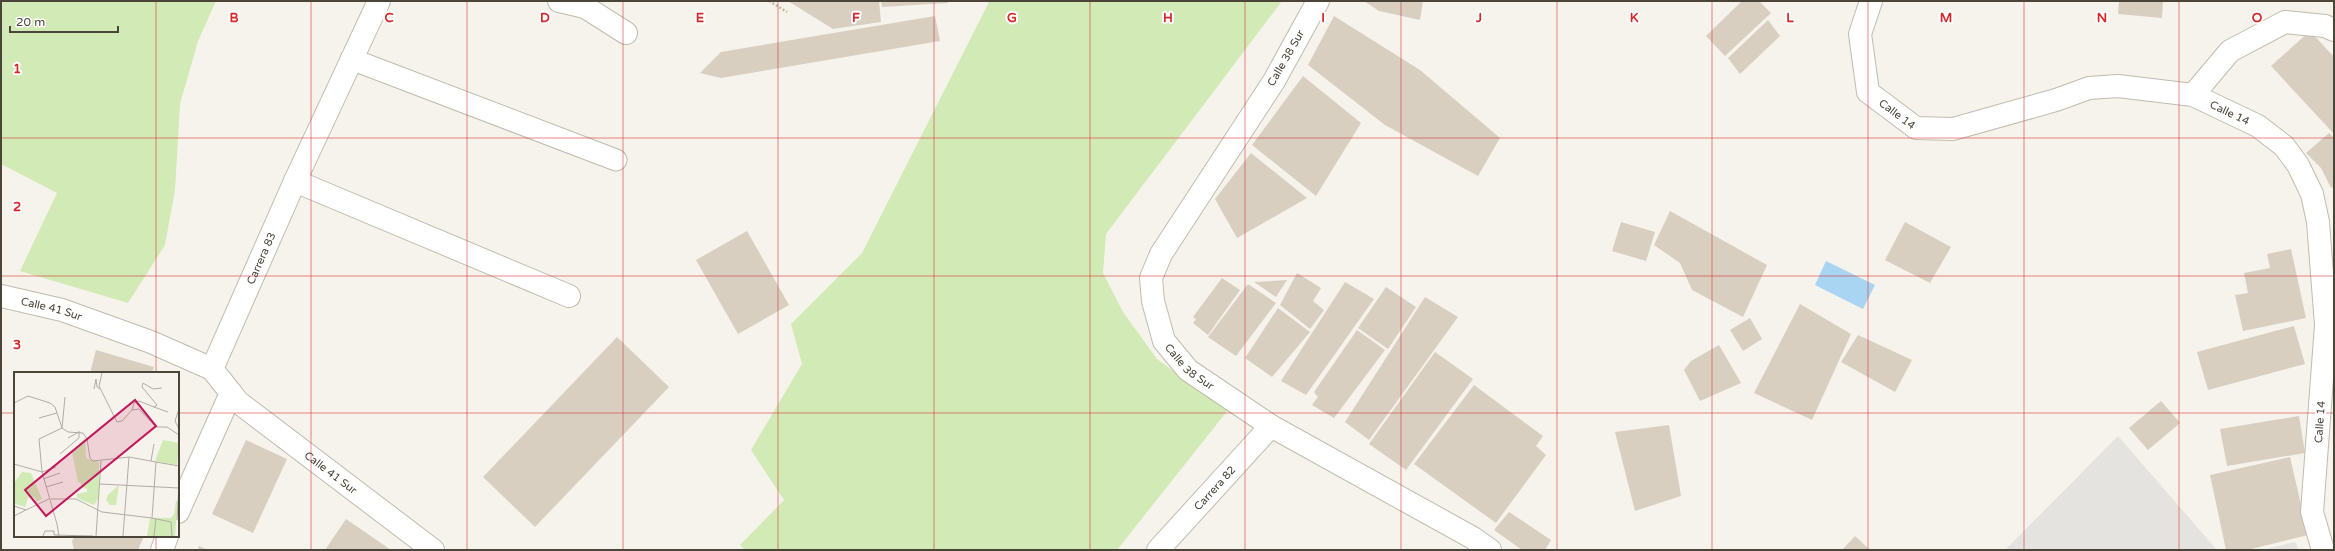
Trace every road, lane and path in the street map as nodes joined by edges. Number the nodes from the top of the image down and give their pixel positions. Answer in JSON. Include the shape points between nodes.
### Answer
{"nodes":[{"id":1,"x":379,"y":1,"type":"edge"},
{"id":2,"x":559,"y":1,"type":"edge"},
{"id":3,"x":769,"y":1,"type":"edge"},
{"id":4,"x":1318,"y":1,"type":"edge"},
{"id":5,"x":1871,"y":1,"type":"edge"},
{"id":6,"x":787,"y":12,"type":"dead end"},
{"id":7,"x":2334,"y":30,"type":"edge"},
{"id":8,"x":626,"y":33,"type":"dead end"},
{"id":9,"x":351,"y":59,"type":"junction"},
{"id":10,"x":2193,"y":96,"type":"junction"},
{"id":11,"x":616,"y":160,"type":"dead end"},
{"id":12,"x":295,"y":181,"type":"junction"},
{"id":13,"x":1,"y":296,"type":"edge"},
{"id":14,"x":569,"y":296,"type":"dead end"},
{"id":15,"x":212,"y":369,"type":"junction"},
{"id":16,"x":231,"y":393,"type":"junction"},
{"id":17,"x":1270,"y":426,"type":"junction"},
{"id":18,"x":179,"y":510,"type":"edge"},
{"id":19,"x":167,"y":537,"type":"edge"},
{"id":20,"x":162,"y":550,"type":"edge"},
{"id":21,"x":433,"y":550,"type":"edge"},
{"id":22,"x":1158,"y":550,"type":"edge"},
{"id":23,"x":1490,"y":550,"type":"edge"},
{"id":24,"x":2323,"y":550,"type":"edge"}],
"edges":[{"from":1,"to":9,"type":"street","name":"Carrera 83"},
{"from":2,"to":8,"type":"street","via":[[585,6]]},
{"from":3,"to":6,"type":"path"},
{"from":4,"to":17,"type":"street","name":"Calle 38 Sur","via":[[1274,81],[1161,254],[1151,278],[1164,341],[1188,370]]},
{"from":5,"to":10,"type":"street","name":"Calle 14","via":[[1860,34],[1868,92],[1916,128],[1953,129],[2089,88],[2118,86]]},
{"from":7,"to":10,"type":"street","via":[[2324,26],[2285,22],[2230,51]]},
{"from":9,"to":11,"type":"lane"},
{"from":9,"to":12,"type":"street","name":"Carrera 83"},
{"from":10,"to":24,"type":"street","name":"Calle 14","via":[[2258,126],[2284,146],[2298,165],[2312,194],[2318,222],[2326,325],[2312,512]]},
{"from":12,"to":14,"type":"street"},
{"from":12,"to":15,"type":"street","name":"Carrera 83"},
{"from":13,"to":15,"type":"street","name":"Calle 41 Sur","via":[[62,310],[151,342]]},
{"from":15,"to":16,"type":"street"},
{"from":16,"to":18,"type":"street"},
{"from":16,"to":21,"type":"street","name":"Calle 41 Sur","via":[[238,402]]},
{"from":17,"to":22,"type":"street","name":"Carrera 82"},
{"from":17,"to":23,"type":"street","name":"Calle 38 Sur","via":[[1473,538]]},
{"from":19,"to":20,"type":"street"}]}
